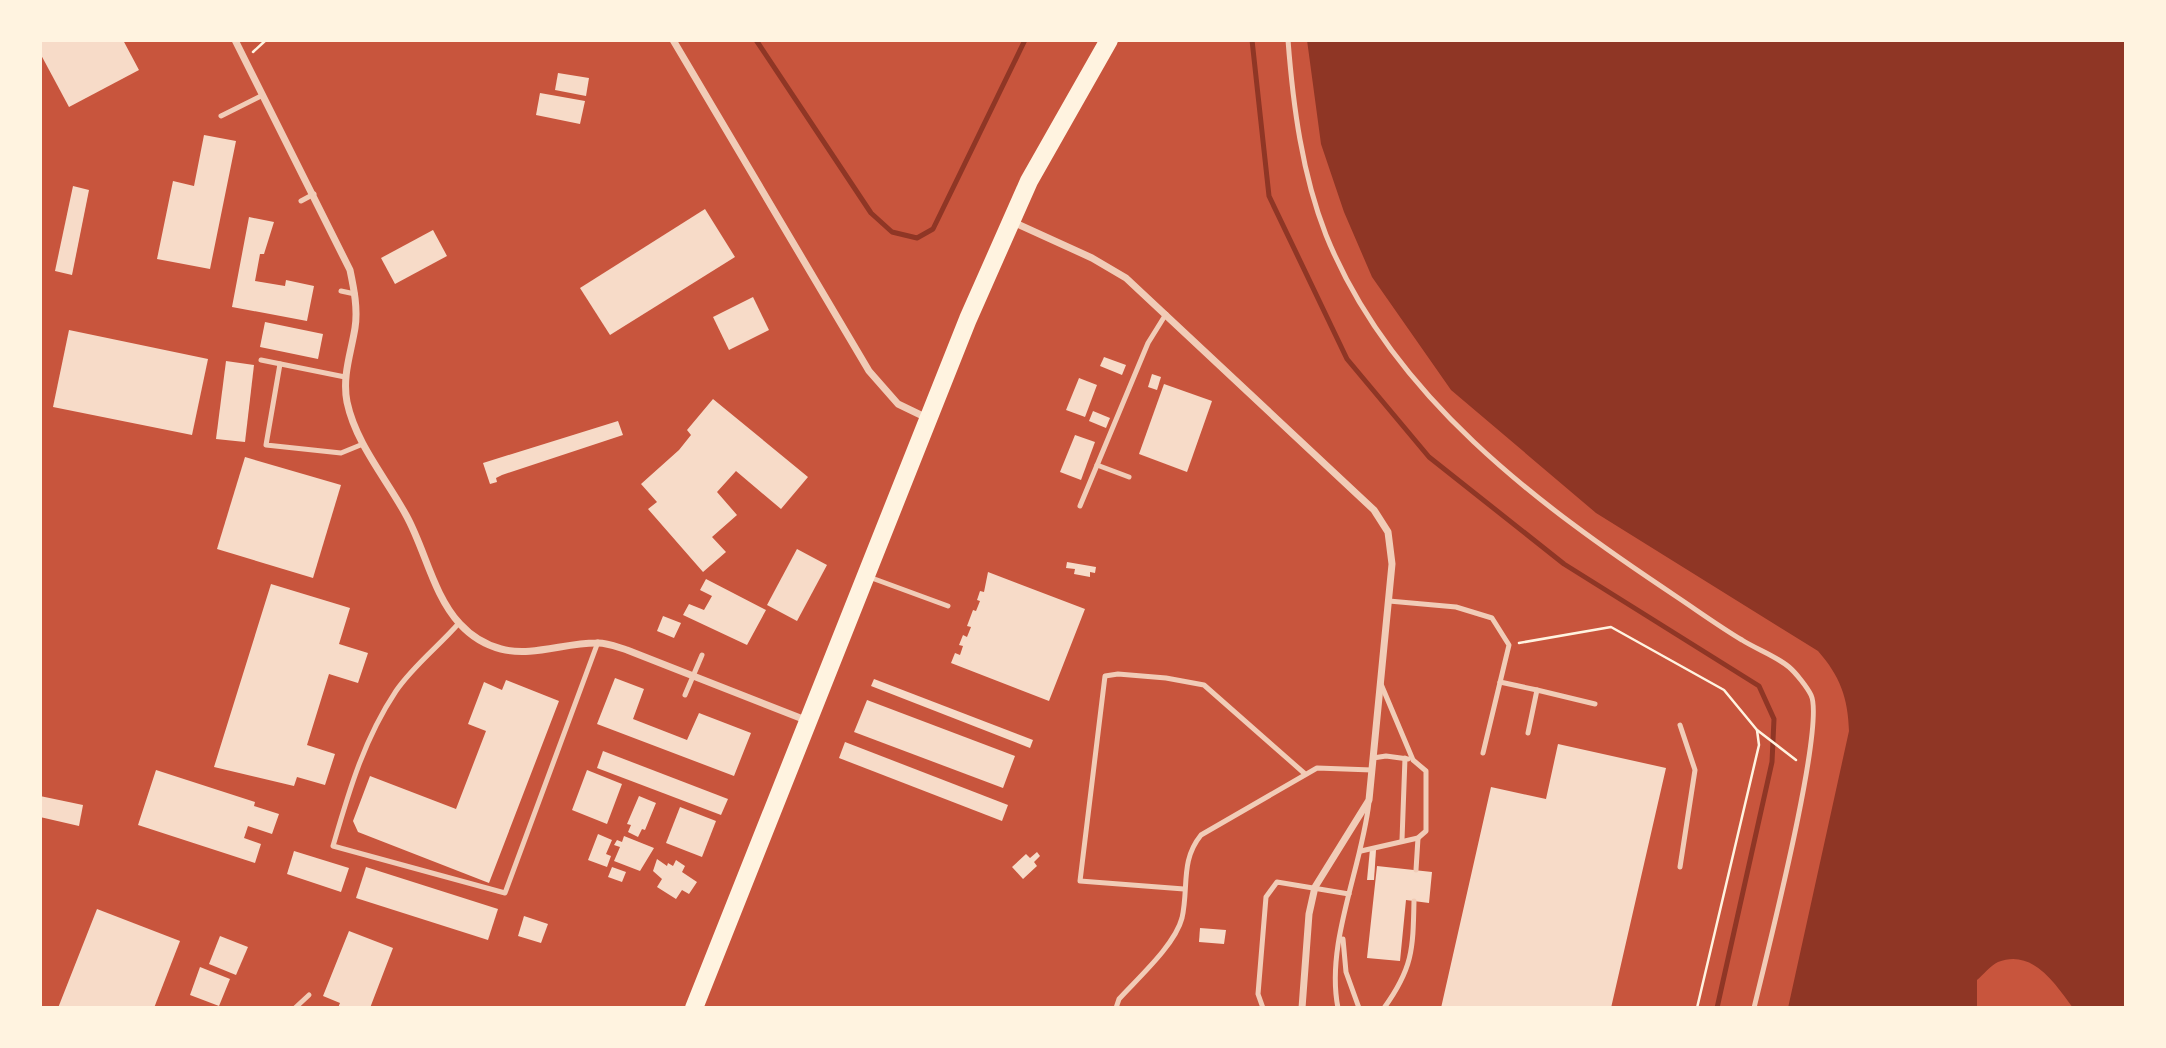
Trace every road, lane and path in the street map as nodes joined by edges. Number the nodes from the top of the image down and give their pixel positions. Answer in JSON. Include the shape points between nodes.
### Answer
{"nodes":[{"id":1,"x":235,"y":40,"type":"edge"},
{"id":2,"x":266,"y":40,"type":"edge"},
{"id":3,"x":673,"y":40,"type":"edge"},
{"id":4,"x":1109,"y":40,"type":"edge"},
{"id":5,"x":1288,"y":40,"type":"edge"},
{"id":6,"x":244,"y":58,"type":"junction"},
{"id":7,"x":263,"y":95,"type":"junction"},
{"id":8,"x":221,"y":116,"type":"dead end"},
{"id":9,"x":314,"y":194,"type":"junction"},
{"id":10,"x":301,"y":201,"type":"dead end"},
{"id":11,"x":1010,"y":221,"type":"junction"},
{"id":12,"x":341,"y":291,"type":"dead end"},
{"id":13,"x":355,"y":294,"type":"junction"},
{"id":14,"x":1167,"y":314,"type":"junction"},
{"id":15,"x":261,"y":360,"type":"dead end"},
{"id":16,"x":280,"y":364,"type":"junction"},
{"id":17,"x":345,"y":377,"type":"junction"},
{"id":18,"x":928,"y":419,"type":"junction"},
{"id":19,"x":363,"y":444,"type":"junction"},
{"id":20,"x":1097,"y":465,"type":"junction"},
{"id":21,"x":1129,"y":477,"type":"dead end"},
{"id":22,"x":1080,"y":506,"type":"dead end"},
{"id":23,"x":866,"y":576,"type":"junction"},
{"id":24,"x":1389,"y":601,"type":"junction"},
{"id":25,"x":948,"y":606,"type":"dead end"},
{"id":26,"x":459,"y":623,"type":"junction"},
{"id":27,"x":598,"y":642,"type":"junction"},
{"id":28,"x":702,"y":655,"type":"dead end"},
{"id":29,"x":694,"y":676,"type":"junction"},
{"id":30,"x":1380,"y":681,"type":"junction"},
{"id":31,"x":1500,"y":682,"type":"junction"},
{"id":32,"x":1537,"y":690,"type":"junction"},
{"id":33,"x":685,"y":695,"type":"dead end"},
{"id":34,"x":1595,"y":704,"type":"dead end"},
{"id":35,"x":809,"y":721,"type":"junction"},
{"id":36,"x":1680,"y":724,"type":"dead end"},
{"id":37,"x":1757,"y":730,"type":"dead end"},
{"id":38,"x":1528,"y":733,"type":"dead end"},
{"id":39,"x":1780,"y":746,"type":"dead end"},
{"id":40,"x":1483,"y":753,"type":"dead end"},
{"id":41,"x":1373,"y":758,"type":"junction"},
{"id":42,"x":1405,"y":758,"type":"junction"},
{"id":43,"x":1413,"y":760,"type":"junction"},
{"id":44,"x":1372,"y":770,"type":"junction"},
{"id":45,"x":1304,"y":773,"type":"junction"},
{"id":46,"x":1369,"y":800,"type":"junction"},
{"id":47,"x":1418,"y":838,"type":"junction"},
{"id":48,"x":1402,"y":840,"type":"junction"},
{"id":49,"x":1361,"y":851,"type":"junction"},
{"id":50,"x":1680,"y":867,"type":"dead end"},
{"id":51,"x":1416,"y":870,"type":"dead end"},
{"id":52,"x":1315,"y":887,"type":"junction"},
{"id":53,"x":1184,"y":889,"type":"junction"},
{"id":54,"x":1349,"y":894,"type":"junction"},
{"id":55,"x":1414,"y":901,"type":"dead end"},
{"id":56,"x":1343,"y":932,"type":"junction"},
{"id":57,"x":309,"y":995,"type":"dead end"},
{"id":58,"x":295,"y":1008,"type":"edge"},
{"id":59,"x":694,"y":1008,"type":"edge"},
{"id":60,"x":1116,"y":1008,"type":"edge"},
{"id":61,"x":1263,"y":1008,"type":"edge"},
{"id":62,"x":1302,"y":1008,"type":"edge"},
{"id":63,"x":1338,"y":1008,"type":"edge"},
{"id":64,"x":1359,"y":1008,"type":"edge"},
{"id":65,"x":1384,"y":1008,"type":"edge"},
{"id":66,"x":1754,"y":1008,"type":"edge"}],
"edges":[{"from":1,"to":6,"type":"street"},
{"from":2,"to":6,"type":"path"},
{"from":3,"to":18,"type":"street","via":[[869,372],[898,404]]},
{"from":4,"to":11,"type":"highway"},
{"from":5,"to":66,"type":"lane","via":[[1304,153],[1325,233],[1395,354],[1493,462],[1668,592],[1789,667],[1812,697],[1813,726],[1804,786]]},
{"from":6,"to":7,"type":"street"},
{"from":7,"to":8,"type":"lane"},
{"from":7,"to":9,"type":"street"},
{"from":9,"to":10,"type":"lane"},
{"from":9,"to":13,"type":"street","via":[[350,270]]},
{"from":11,"to":14,"type":"street","via":[[1106,266]]},
{"from":11,"to":18,"type":"highway"},
{"from":12,"to":13,"type":"lane"},
{"from":13,"to":17,"type":"street","via":[[355,325]]},
{"from":14,"to":20,"type":"lane","via":[[1148,342]]},
{"from":14,"to":24,"type":"street","via":[[1384,522],[1391,546]]},
{"from":15,"to":16,"type":"lane"},
{"from":16,"to":17,"type":"lane"},
{"from":16,"to":19,"type":"lane","via":[[266,445],[341,453]]},
{"from":17,"to":19,"type":"street","via":[[347,401]]},
{"from":18,"to":23,"type":"highway"},
{"from":19,"to":26,"type":"street","via":[[407,517]]},
{"from":20,"to":21,"type":"lane"},
{"from":20,"to":22,"type":"lane"},
{"from":23,"to":25,"type":"lane"},
{"from":23,"to":35,"type":"highway"},
{"from":24,"to":30,"type":"street"},
{"from":24,"to":31,"type":"lane","via":[[1456,607],[1492,618],[1509,645]]},
{"from":26,"to":27,"type":"street","via":[[478,640],[501,649],[527,651]]},
{"from":26,"to":27,"type":"lane","via":[[397,689],[370,736],[360,754],[333,846],[505,893]]},
{"from":27,"to":29,"type":"street"},
{"from":28,"to":29,"type":"lane"},
{"from":29,"to":33,"type":"lane"},
{"from":29,"to":35,"type":"street"},
{"from":30,"to":41,"type":"street"},
{"from":30,"to":43,"type":"lane"},
{"from":31,"to":32,"type":"lane"},
{"from":31,"to":40,"type":"lane"},
{"from":32,"to":34,"type":"lane"},
{"from":32,"to":38,"type":"lane"},
{"from":35,"to":59,"type":"highway"},
{"from":36,"to":50,"type":"lane","via":[[1695,770]]},
{"from":37,"to":39,"type":"path"},
{"from":41,"to":42,"type":"lane"},
{"from":41,"to":44,"type":"street"},
{"from":42,"to":43,"type":"lane"},
{"from":42,"to":48,"type":"lane"},
{"from":43,"to":47,"type":"lane","via":[[1426,771],[1428,822]]},
{"from":44,"to":45,"type":"lane","via":[[1331,767]]},
{"from":44,"to":46,"type":"street"},
{"from":45,"to":53,"type":"lane","via":[[1201,835],[1185,866]]},
{"from":45,"to":53,"type":"lane","via":[[1204,685],[1167,678],[1105,676],[1080,881]]},
{"from":46,"to":49,"type":"lane"},
{"from":46,"to":52,"type":"street"},
{"from":47,"to":48,"type":"lane"},
{"from":47,"to":51,"type":"lane"},
{"from":48,"to":49,"type":"lane"},
{"from":49,"to":54,"type":"lane"},
{"from":52,"to":54,"type":"lane"},
{"from":52,"to":61,"type":"lane","via":[[1277,882],[1266,897],[1258,993]]},
{"from":52,"to":62,"type":"street"},
{"from":53,"to":60,"type":"lane","via":[[1182,919],[1172,938]]},
{"from":54,"to":56,"type":"lane"},
{"from":55,"to":65,"type":"lane","via":[[1413,954],[1401,984]]},
{"from":56,"to":63,"type":"lane","via":[[1334,967]]},
{"from":56,"to":64,"type":"lane","via":[[1346,972]]},
{"from":57,"to":58,"type":"lane"}]}
